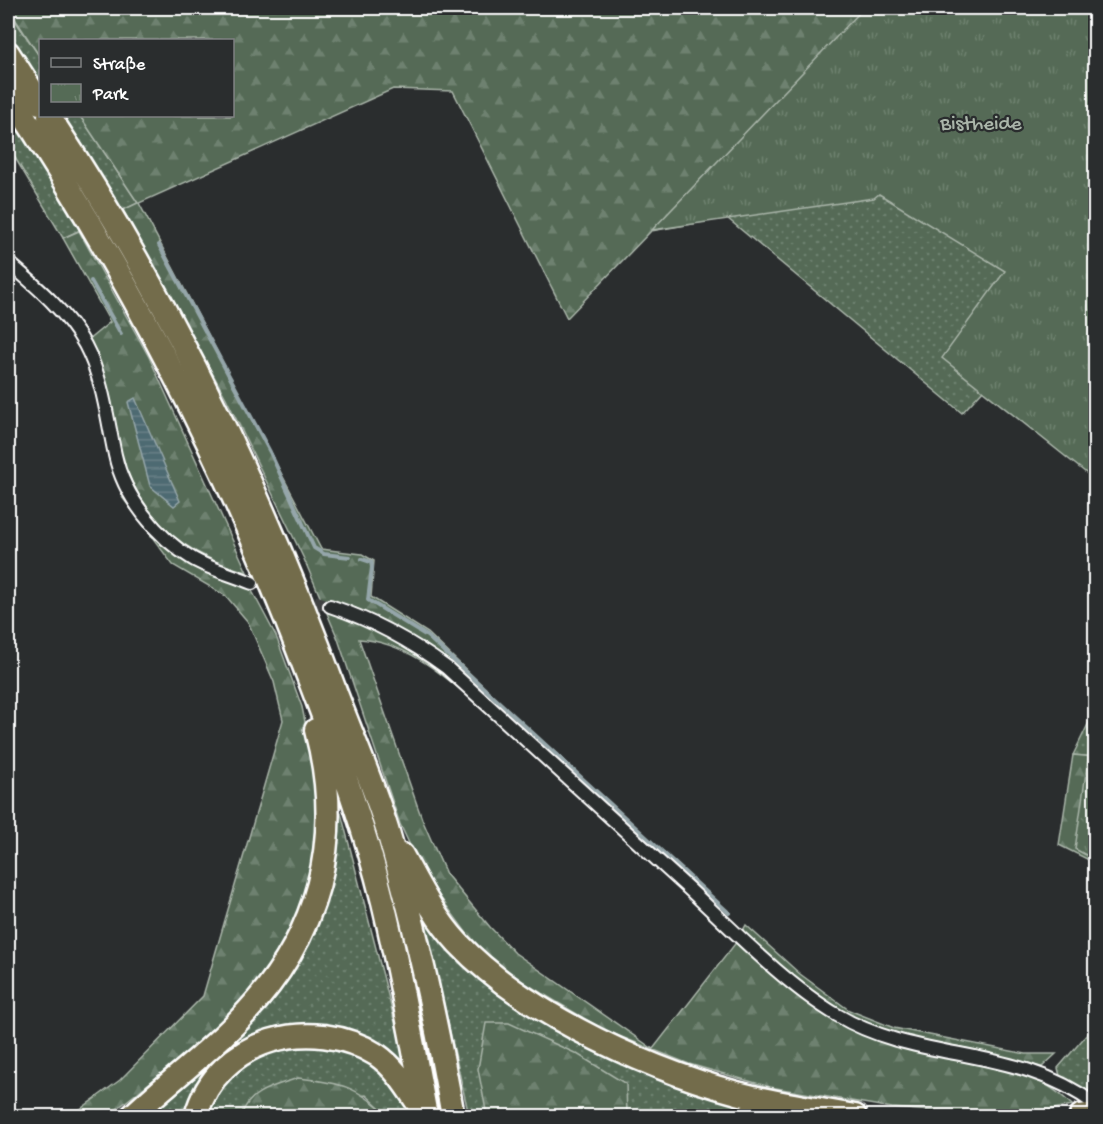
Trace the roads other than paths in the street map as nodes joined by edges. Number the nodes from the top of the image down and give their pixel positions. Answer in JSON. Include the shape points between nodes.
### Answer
{"nodes":[{"id":1,"x":8,"y":53,"type":"edge"},
{"id":2,"x":8,"y":92,"type":"edge"},
{"id":3,"x":39,"y":101,"type":"edge"},
{"id":4,"x":50,"y":117,"type":"edge"},
{"id":5,"x":8,"y":262,"type":"edge"},
{"id":6,"x":252,"y":583,"type":"dead end"},
{"id":7,"x":330,"y":606,"type":"tunnel mouth"},
{"id":8,"x":284,"y":611,"type":"junction"},
{"id":9,"x":386,"y":828,"type":"junction"},
{"id":10,"x":170,"y":1079,"type":"junction"},
{"id":11,"x":1095,"y":1105,"type":"edge"},
{"id":12,"x":1095,"y":1114,"type":"edge"},
{"id":13,"x":426,"y":1115,"type":"edge"},
{"id":14,"x":121,"y":1116,"type":"edge"},
{"id":15,"x":132,"y":1116,"type":"edge"},
{"id":16,"x":196,"y":1116,"type":"edge"},
{"id":17,"x":453,"y":1116,"type":"edge"},
{"id":18,"x":748,"y":1116,"type":"edge"},
{"id":19,"x":849,"y":1116,"type":"edge"},
{"id":20,"x":855,"y":1116,"type":"edge"},
{"id":21,"x":1081,"y":1116,"type":"edge"}],
"edges":[{"from":1,"to":3,"type":"highway"},
{"from":2,"to":8,"type":"highway","via":[[134,297],[228,481]]},
{"from":4,"to":9,"type":"highway","via":[[147,278],[242,463],[296,585]]},
{"from":5,"to":6,"type":"street","via":[[73,325],[86,346],[100,381],[115,459],[125,485],[143,513],[165,538],[194,560]]},
{"from":7,"to":11,"type":"street","via":[[394,633],[447,668],[748,944],[835,1014],[886,1037],[1046,1075]]},
{"from":8,"to":10,"type":"highway","via":[[325,777],[328,820],[318,895],[285,964],[264,992],[240,1019]]},
{"from":8,"to":13,"type":"highway","via":[[330,734],[383,902]]},
{"from":9,"to":17,"type":"highway","via":[[441,1047]]},
{"from":9,"to":20,"type":"highway","via":[[432,910],[476,961],[510,990],[599,1039],[701,1081],[756,1097]]},
{"from":10,"to":14,"type":"highway"},
{"from":10,"to":15,"type":"highway"},
{"from":12,"to":21,"type":"highway"},
{"from":13,"to":16,"type":"highway","via":[[395,1071],[377,1056],[334,1037],[301,1035],[273,1039],[224,1067]]},
{"from":18,"to":19,"type":"highway"}]}
